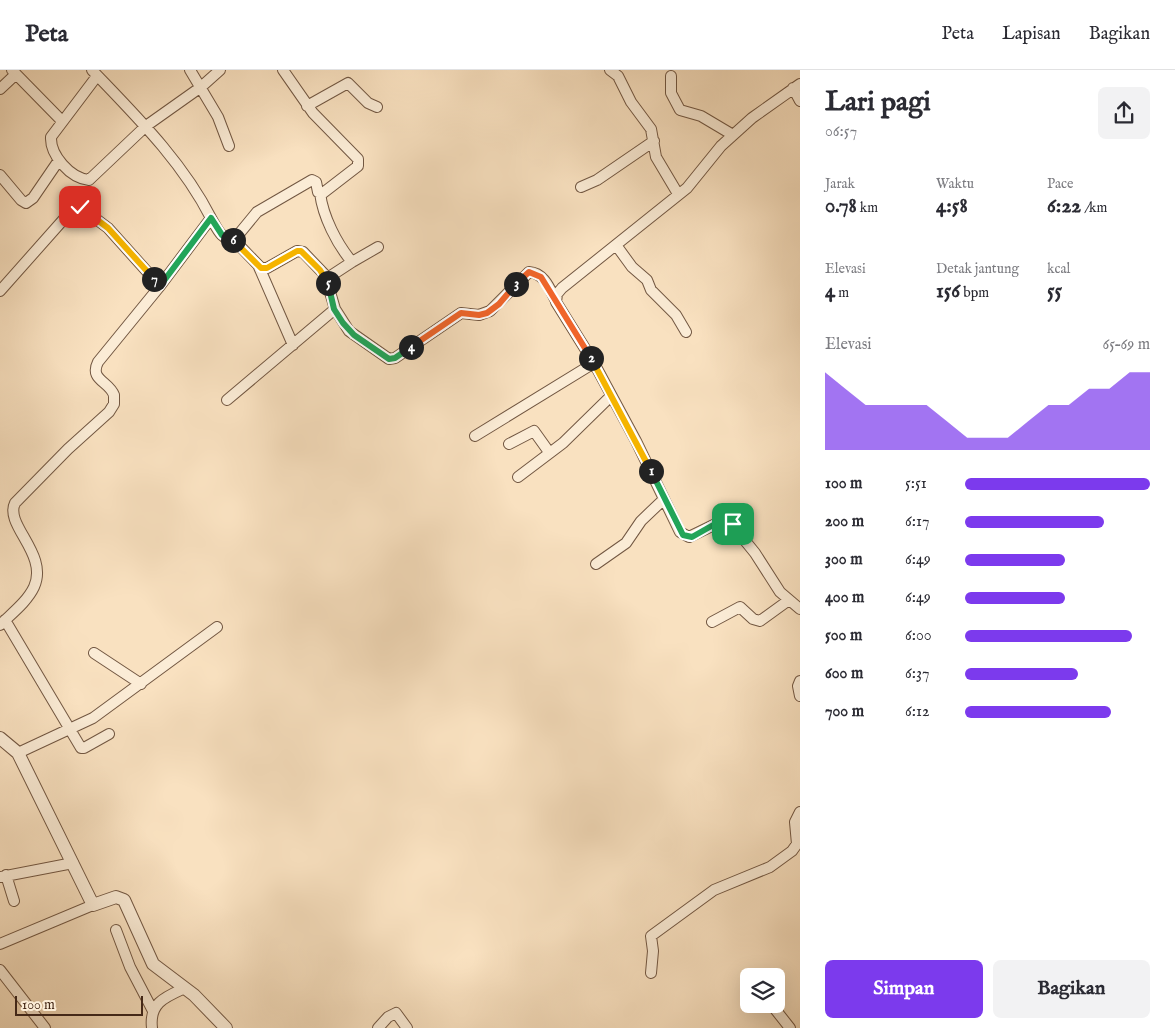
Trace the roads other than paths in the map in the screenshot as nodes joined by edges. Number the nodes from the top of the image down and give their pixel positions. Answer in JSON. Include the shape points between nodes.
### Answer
{"nodes":[{"id":1,"x":190,"y":70,"type":"edge"},
{"id":2,"x":220,"y":70,"type":"edge"},
{"id":3,"x":283,"y":70,"type":"edge"},
{"id":4,"x":610,"y":70,"type":"edge"},
{"id":5,"x":14,"y":72,"type":"edge"},
{"id":6,"x":95,"y":73,"type":"edge"},
{"id":7,"x":671,"y":76,"type":"dead end"},
{"id":8,"x":797,"y":86,"type":"edge"},
{"id":9,"x":201,"y":87,"type":"junction"},
{"id":10,"x":0,"y":89,"type":"edge"},
{"id":11,"x":800,"y":101,"type":"edge"},
{"id":12,"x":307,"y":106,"type":"junction"},
{"id":13,"x":377,"y":107,"type":"dead end"},
{"id":14,"x":62,"y":121,"type":"junction"},
{"id":15,"x":146,"y":126,"type":"junction"},
{"id":16,"x":733,"y":135,"type":"junction"},
{"id":17,"x":654,"y":141,"type":"junction"},
{"id":18,"x":229,"y":146,"type":"dead end"},
{"id":19,"x":59,"y":160,"type":"junction"},
{"id":20,"x":0,"y":175,"type":"edge"},
{"id":21,"x":582,"y":187,"type":"dead end"},
{"id":22,"x":320,"y":193,"type":"junction"},
{"id":23,"x":678,"y":194,"type":"junction"},
{"id":24,"x":211,"y":218,"type":"junction"},
{"id":25,"x":234,"y":240,"type":"junction"},
{"id":26,"x":616,"y":245,"type":"junction"},
{"id":27,"x":378,"y":247,"type":"dead end"},
{"id":28,"x":352,"y":262,"type":"junction"},
{"id":29,"x":259,"y":267,"type":"junction"},
{"id":30,"x":326,"y":279,"type":"junction"},
{"id":31,"x":160,"y":286,"type":"junction"},
{"id":32,"x":0,"y":291,"type":"edge"},
{"id":33,"x":556,"y":302,"type":"junction"},
{"id":34,"x":334,"y":309,"type":"junction"},
{"id":35,"x":686,"y":332,"type":"dead end"},
{"id":36,"x":293,"y":345,"type":"junction"},
{"id":37,"x":594,"y":363,"type":"junction"},
{"id":38,"x":611,"y":396,"type":"junction"},
{"id":39,"x":227,"y":400,"type":"dead end"},
{"id":40,"x":475,"y":436,"type":"dead end"},
{"id":41,"x":510,"y":444,"type":"dead end"},
{"id":42,"x":549,"y":452,"type":"junction"},
{"id":43,"x":518,"y":477,"type":"dead end"},
{"id":44,"x":664,"y":499,"type":"junction"},
{"id":45,"x":596,"y":564,"type":"dead end"},
{"id":46,"x":789,"y":600,"type":"junction"},
{"id":47,"x":800,"y":609,"type":"edge"},
{"id":48,"x":712,"y":622,"type":"dead end"},
{"id":49,"x":2,"y":623,"type":"edge"},
{"id":50,"x":217,"y":627,"type":"dead end"},
{"id":51,"x":94,"y":653,"type":"dead end"},
{"id":52,"x":800,"y":681,"type":"edge"},
{"id":53,"x":141,"y":684,"type":"junction"},
{"id":54,"x":800,"y":696,"type":"edge"},
{"id":55,"x":71,"y":729,"type":"junction"},
{"id":56,"x":109,"y":734,"type":"dead end"},
{"id":57,"x":0,"y":738,"type":"edge"},
{"id":58,"x":18,"y":753,"type":"junction"},
{"id":59,"x":800,"y":812,"type":"edge"},
{"id":60,"x":73,"y":863,"type":"junction"},
{"id":61,"x":3,"y":876,"type":"edge"},
{"id":62,"x":14,"y":901,"type":"dead end"},
{"id":63,"x":94,"y":905,"type":"junction"},
{"id":64,"x":116,"y":930,"type":"dead end"},
{"id":65,"x":0,"y":944,"type":"edge"},
{"id":66,"x":0,"y":970,"type":"edge"},
{"id":67,"x":651,"y":973,"type":"dead end"},
{"id":68,"x":185,"y":988,"type":"junction"},
{"id":69,"x":152,"y":1011,"type":"junction"},
{"id":70,"x":778,"y":1013,"type":"edge"},
{"id":71,"x":45,"y":1028,"type":"edge"},
{"id":72,"x":152,"y":1028,"type":"edge"},
{"id":73,"x":226,"y":1028,"type":"edge"},
{"id":74,"x":378,"y":1028,"type":"edge"},
{"id":75,"x":407,"y":1028,"type":"edge"},
{"id":76,"x":790,"y":1028,"type":"edge"}],
"edges":[{"from":1,"to":9,"type":"street"},
{"from":2,"to":9,"type":"street"},
{"from":3,"to":12,"type":"street"},
{"from":4,"to":17,"type":"street","via":[[618,76],[631,102],[651,129]]},
{"from":5,"to":10,"type":"street"},
{"from":5,"to":14,"type":"street"},
{"from":6,"to":14,"type":"street"},
{"from":6,"to":15,"type":"street"},
{"from":7,"to":16,"type":"street","via":[[671,92],[680,110],[701,116]]},
{"from":8,"to":11,"type":"street"},
{"from":8,"to":16,"type":"street"},
{"from":9,"to":15,"type":"street"},
{"from":9,"to":18,"type":"street"},
{"from":12,"to":13,"type":"street","via":[[348,83],[368,103]]},
{"from":12,"to":22,"type":"street","via":[[359,162],[355,170]]},
{"from":14,"to":19,"type":"street","via":[[51,137],[52,150]]},
{"from":15,"to":19,"type":"street","via":[[88,180],[76,175]]},
{"from":15,"to":24,"type":"street","via":[[193,186]]},
{"from":16,"to":23,"type":"street","via":[[717,150],[692,184]]},
{"from":17,"to":21,"type":"street"},
{"from":17,"to":23,"type":"street","via":[[658,160]]},
{"from":19,"to":20,"type":"street","via":[[34,198],[26,203]]},
{"from":22,"to":25,"type":"street","via":[[316,182],[310,181],[257,212]]},
{"from":22,"to":28,"type":"street","via":[[322,207],[335,237]]},
{"from":23,"to":26,"type":"street"},
{"from":24,"to":25,"type":"street","via":[[222,235]]},
{"from":24,"to":31,"type":"street"},
{"from":25,"to":29,"type":"street"},
{"from":26,"to":33,"type":"street","via":[[562,288]]},
{"from":26,"to":35,"type":"street","via":[[632,267],[647,280],[651,290],[676,315]]},
{"from":27,"to":28,"type":"street"},
{"from":28,"to":30,"type":"street"},
{"from":29,"to":30,"type":"street","via":[[267,268],[299,250]]},
{"from":29,"to":36,"type":"street"},
{"from":30,"to":34,"type":"street"},
{"from":31,"to":32,"type":"street","via":[[108,228],[80,207],[71,211]]},
{"from":31,"to":49,"type":"street","via":[[96,366],[97,378],[114,395],[110,412],[68,448],[14,506],[14,514],[33,551],[38,569],[30,593]]},
{"from":33,"to":34,"type":"street","via":[[544,280],[535,272],[529,272],[490,311],[479,315],[461,313],[392,359],[354,335]]},
{"from":33,"to":37,"type":"street"},
{"from":34,"to":36,"type":"street"},
{"from":36,"to":39,"type":"street"},
{"from":37,"to":38,"type":"street"},
{"from":37,"to":40,"type":"street"},
{"from":38,"to":42,"type":"street","via":[[569,438]]},
{"from":38,"to":44,"type":"street"},
{"from":41,"to":42,"type":"street","via":[[534,431]]},
{"from":42,"to":43,"type":"street"},
{"from":44,"to":45,"type":"street","via":[[638,524],[626,543]]},
{"from":44,"to":46,"type":"street","via":[[678,529],[686,537],[692,537],[722,520],[729,521]]},
{"from":46,"to":47,"type":"street"},
{"from":46,"to":48,"type":"street","via":[[760,621],[740,607]]},
{"from":49,"to":55,"type":"street"},
{"from":50,"to":53,"type":"street"},
{"from":51,"to":53,"type":"street"},
{"from":52,"to":54,"type":"street"},
{"from":53,"to":55,"type":"street","via":[[93,718]]},
{"from":55,"to":56,"type":"street","via":[[82,748]]},
{"from":55,"to":58,"type":"street"},
{"from":57,"to":58,"type":"street"},
{"from":58,"to":60,"type":"street"},
{"from":59,"to":67,"type":"street","via":[[795,822],[797,842],[792,851],[770,867],[714,890],[651,936]]},
{"from":60,"to":61,"type":"street"},
{"from":60,"to":63,"type":"street"},
{"from":61,"to":62,"type":"street"},
{"from":63,"to":65,"type":"street"},
{"from":63,"to":68,"type":"street","via":[[116,897],[124,900],[153,964]]},
{"from":64,"to":69,"type":"street"},
{"from":66,"to":71,"type":"street"},
{"from":68,"to":69,"type":"street","via":[[158,1002]]},
{"from":68,"to":73,"type":"street"},
{"from":69,"to":72,"type":"street"},
{"from":70,"to":76,"type":"street"},
{"from":74,"to":75,"type":"street","via":[[396,1013]]}]}
